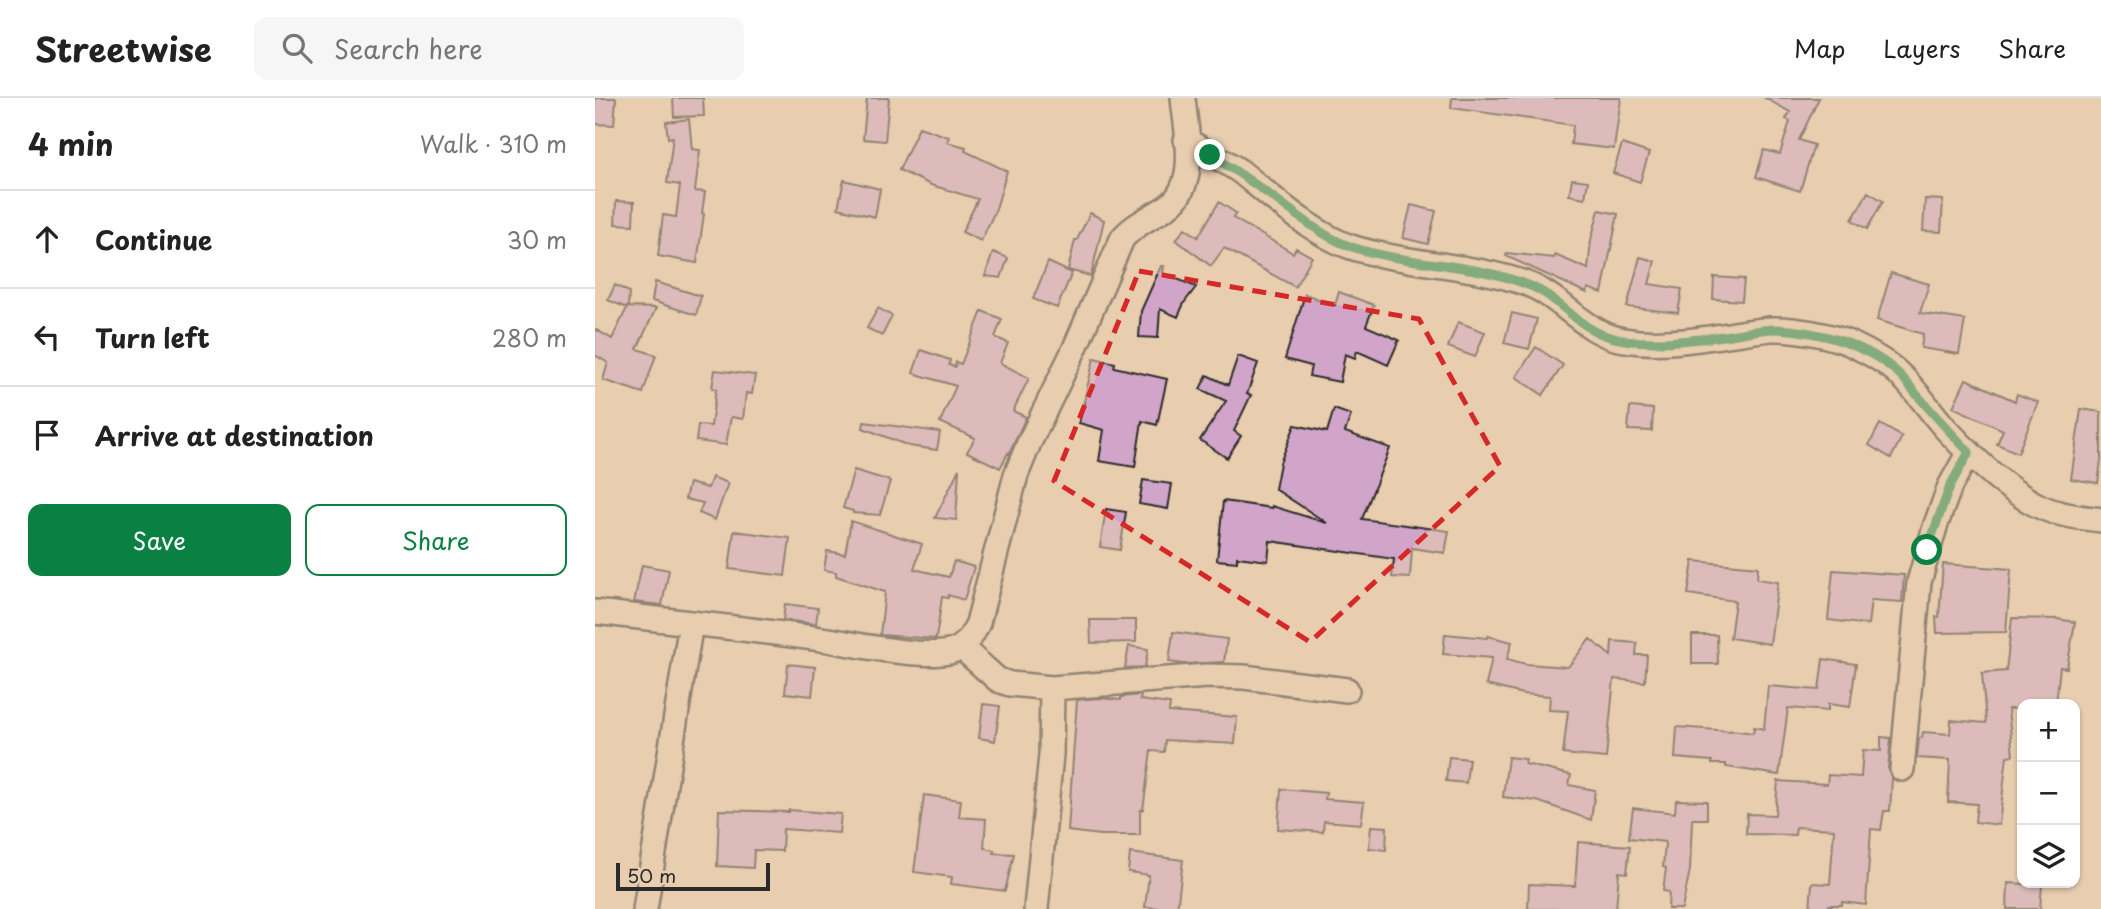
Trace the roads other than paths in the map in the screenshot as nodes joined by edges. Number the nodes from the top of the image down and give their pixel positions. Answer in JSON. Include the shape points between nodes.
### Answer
{"nodes":[{"id":1,"x":1183,"y":98,"type":"edge"},
{"id":2,"x":1186,"y":140,"type":"junction"},
{"id":3,"x":1969,"y":452,"type":"junction"},
{"id":4,"x":2101,"y":520,"type":"edge"},
{"id":5,"x":595,"y":612,"type":"edge"},
{"id":6,"x":691,"y":623,"type":"junction"},
{"id":7,"x":961,"y":648,"type":"junction"},
{"id":8,"x":1052,"y":688,"type":"junction"},
{"id":9,"x":1347,"y":690,"type":"dead end"},
{"id":10,"x":1902,"y":769,"type":"dead end"},
{"id":11,"x":645,"y":909,"type":"edge"},
{"id":12,"x":1036,"y":909,"type":"edge"}],
"edges":[{"from":1,"to":2,"type":"street"},
{"from":2,"to":3,"type":"street","via":[[1240,172],[1333,240],[1383,255],[1525,283],[1606,336],[1668,341],[1774,329],[1846,342],[1899,374]]},
{"from":2,"to":7,"type":"street","via":[[1184,187],[1173,203],[1122,239],[1029,443],[1016,475],[978,624]]},
{"from":3,"to":4,"type":"street","via":[[2036,505]]},
{"from":3,"to":10,"type":"street","via":[[1942,506],[1919,582]]},
{"from":5,"to":6,"type":"street"},
{"from":6,"to":7,"type":"street","via":[[916,653],[948,653]]},
{"from":6,"to":11,"type":"street"},
{"from":7,"to":8,"type":"street","via":[[998,680]]},
{"from":8,"to":9,"type":"street","via":[[1207,676]]},
{"from":8,"to":12,"type":"street","via":[[1051,755]]}]}
